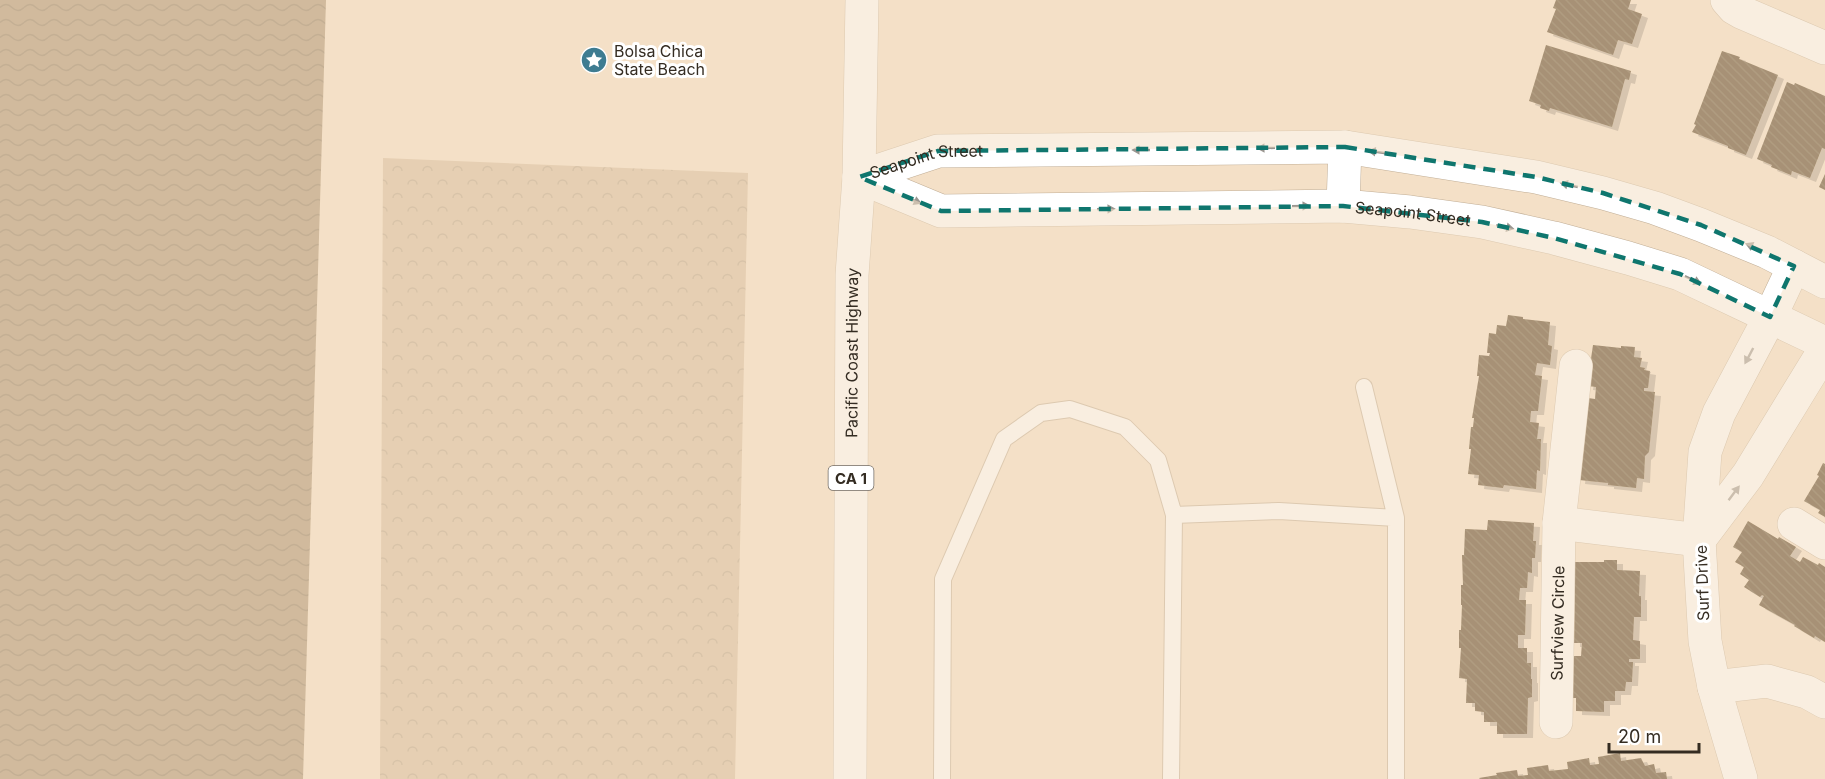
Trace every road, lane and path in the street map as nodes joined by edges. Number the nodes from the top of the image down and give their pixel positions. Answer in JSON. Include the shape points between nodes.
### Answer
{"nodes":[{"id":1,"x":862,"y":0,"type":"edge"},
{"id":2,"x":1727,"y":0,"type":"edge"},
{"id":3,"x":1825,"y":48,"type":"edge"},
{"id":4,"x":1345,"y":147,"type":"junction"},
{"id":5,"x":860,"y":177,"type":"junction"},
{"id":6,"x":1343,"y":206,"type":"junction"},
{"id":7,"x":1794,"y":266,"type":"junction"},
{"id":8,"x":1825,"y":282,"type":"edge"},
{"id":9,"x":1770,"y":317,"type":"junction"},
{"id":10,"x":1825,"y":343,"type":"edge"},
{"id":11,"x":1825,"y":349,"type":"edge"},
{"id":12,"x":1576,"y":366,"type":"dead end"},
{"id":13,"x":1364,"y":387,"type":"dead end"},
{"id":14,"x":1174,"y":514,"type":"junction"},
{"id":15,"x":1396,"y":518,"type":"junction"},
{"id":16,"x":1559,"y":523,"type":"junction"},
{"id":17,"x":1794,"y":524,"type":"dead end"},
{"id":18,"x":1699,"y":540,"type":"junction"},
{"id":19,"x":1825,"y":543,"type":"edge"},
{"id":20,"x":1714,"y":687,"type":"junction"},
{"id":21,"x":1825,"y":702,"type":"edge"},
{"id":22,"x":1556,"y":722,"type":"dead end"},
{"id":23,"x":850,"y":779,"type":"edge"},
{"id":24,"x":942,"y":779,"type":"edge"},
{"id":25,"x":1171,"y":779,"type":"edge"},
{"id":26,"x":1396,"y":779,"type":"edge"},
{"id":27,"x":1741,"y":779,"type":"edge"}],
"edges":[{"from":1,"to":5,"type":"main road","name":"Pacific Coast Highway","number":"CA 1"},
{"from":2,"to":3,"type":"main road","via":[[1734,9]]},
{"from":4,"to":5,"type":"main road","name":"Seapoint Street","one_way":true,"via":[[938,151]]},
{"from":4,"to":6,"type":"main road"},
{"from":7,"to":4,"type":"main road","name":"Seapoint Street","one_way":true,"via":[[1701,225],[1603,193],[1536,177]]},
{"from":5,"to":6,"type":"main road","name":"Seapoint Street","one_way":true,"via":[[941,212]]},
{"from":5,"to":23,"type":"main road","name":"Pacific Coast Highway","number":"CA 1","via":[[852,275]]},
{"from":6,"to":9,"type":"main road","name":"Seapoint Street","one_way":true,"via":[[1482,222],[1554,238],[1680,274]]},
{"from":7,"to":8,"type":"main road","name":"Seapoint Street"},
{"from":7,"to":9,"type":"main road"},
{"from":9,"to":10,"type":"main road","name":"Seapoint Street"},
{"from":9,"to":18,"type":"main road","one_way":true,"via":[[1719,413],[1705,452]]},
{"from":18,"to":11,"type":"main road","name":"Surf Drive","one_way":true,"via":[[1748,474]]},
{"from":12,"to":16,"type":"main road","name":"Surfview Circle"},
{"from":13,"to":15,"type":"lane"},
{"from":14,"to":15,"type":"lane","via":[[1279,511]]},
{"from":14,"to":24,"type":"lane","via":[[1158,460],[1125,427],[1070,409],[1041,413],[1004,439],[943,579]]},
{"from":14,"to":25,"type":"lane"},
{"from":15,"to":26,"type":"lane"},
{"from":16,"to":18,"type":"main road"},
{"from":16,"to":22,"type":"main road","name":"Surfview Circle"},
{"from":17,"to":19,"type":"main road"},
{"from":18,"to":20,"type":"main road","name":"Surf Drive","via":[[1705,640]]},
{"from":20,"to":21,"type":"main road","via":[[1767,681]]},
{"from":20,"to":27,"type":"main road","name":"Surf Drive"}]}
